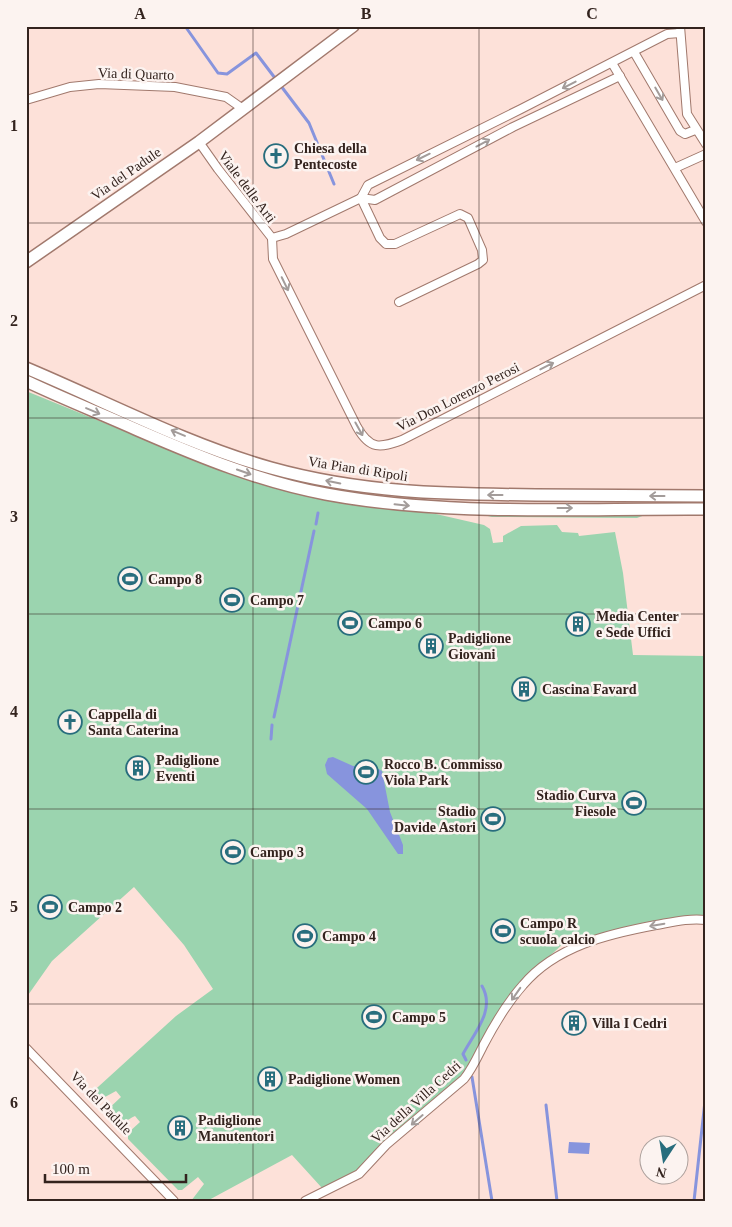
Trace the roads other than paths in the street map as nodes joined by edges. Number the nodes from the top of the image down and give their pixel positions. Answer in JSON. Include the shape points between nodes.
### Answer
{"nodes":[{"id":1,"x":353,"y":26,"type":"edge"},
{"id":2,"x":680,"y":30,"type":"edge"},
{"id":3,"x":634,"y":52,"type":"junction"},
{"id":4,"x":612,"y":63,"type":"junction"},
{"id":5,"x":620,"y":76,"type":"junction"},
{"id":6,"x":26,"y":100,"type":"edge"},
{"id":7,"x":242,"y":109,"type":"junction"},
{"id":8,"x":508,"y":116,"type":"junction"},
{"id":9,"x":513,"y":127,"type":"junction"},
{"id":10,"x":695,"y":130,"type":"junction"},
{"id":11,"x":199,"y":142,"type":"junction"},
{"id":12,"x":706,"y":144,"type":"edge"},
{"id":13,"x":706,"y":154,"type":"edge"},
{"id":14,"x":675,"y":168,"type":"junction"},
{"id":15,"x":361,"y":198,"type":"junction"},
{"id":16,"x":706,"y":222,"type":"edge"},
{"id":17,"x":272,"y":238,"type":"junction"},
{"id":18,"x":26,"y":262,"type":"edge"},
{"id":19,"x":706,"y":285,"type":"edge"},
{"id":20,"x":399,"y":302,"type":"dead end"},
{"id":21,"x":26,"y":368,"type":"edge"},
{"id":22,"x":26,"y":381,"type":"edge"},
{"id":23,"x":26,"y":387,"type":"edge"},
{"id":24,"x":48,"y":392,"type":"junction"},
{"id":25,"x":706,"y":496,"type":"edge"},
{"id":26,"x":706,"y":509,"type":"edge"},
{"id":27,"x":706,"y":920,"type":"edge"},
{"id":28,"x":26,"y":1048,"type":"edge"},
{"id":29,"x":174,"y":1201,"type":"edge"},
{"id":30,"x":305,"y":1201,"type":"edge"}],
"edges":[{"from":1,"to":7,"type":"main road","name":"Via del Padule"},
{"from":2,"to":3,"type":"street","name":"Viale delle Arti"},
{"from":2,"to":10,"type":"street","via":[[686,108]]},
{"from":3,"to":4,"type":"street","name":"Viale delle Arti"},
{"from":3,"to":10,"type":"street","one_way":true,"via":[[680,131],[685,134]]},
{"from":4,"to":5,"type":"street"},
{"from":4,"to":8,"type":"street","name":"Viale delle Arti","one_way":true},
{"from":5,"to":9,"type":"street","name":"Viale delle Arti"},
{"from":5,"to":14,"type":"street"},
{"from":6,"to":7,"type":"street","name":"Via di Quarto","via":[[98,84],[175,87],[226,97]]},
{"from":7,"to":11,"type":"main road","name":"Via del Padule"},
{"from":8,"to":9,"type":"street"},
{"from":8,"to":15,"type":"street","name":"Viale delle Arti","one_way":true,"via":[[368,184]]},
{"from":15,"to":9,"type":"street","name":"Viale delle Arti","one_way":true,"via":[[375,200]]},
{"from":10,"to":12,"type":"street"},
{"from":11,"to":17,"type":"street","name":"Viale delle Arti"},
{"from":11,"to":18,"type":"main road","name":"Via del Padule"},
{"from":13,"to":14,"type":"street"},
{"from":14,"to":16,"type":"street"},
{"from":15,"to":17,"type":"street","name":"Viale delle Arti"},
{"from":15,"to":20,"type":"street","via":[[386,244],[395,244],[460,214],[468,218],[482,250],[483,260],[478,264]]},
{"from":17,"to":19,"type":"street","name":"Via Don Lorenzo Perosi","one_way":true,"via":[[276,266],[357,427],[365,440],[381,446],[402,440]]},
{"from":25,"to":21,"type":"main road","name":"Via Pian di Ripoli","one_way":true,"via":[[432,494],[335,483],[222,452]]},
{"from":22,"to":24,"type":"main road","name":"Via Pian di Ripoli"},
{"from":23,"to":24,"type":"main road","name":"Via Pian di Ripoli"},
{"from":24,"to":26,"type":"main road","name":"Via Pian di Ripoli","one_way":true,"via":[[209,460],[325,494],[438,507]]},
{"from":27,"to":30,"type":"street","name":"Via della Villa Cedri","one_way":true,"via":[[674,922],[594,940],[570,949],[539,968],[498,1020],[464,1079],[386,1145],[359,1174]]},
{"from":28,"to":29,"type":"street","name":"Via del Padule"}]}
